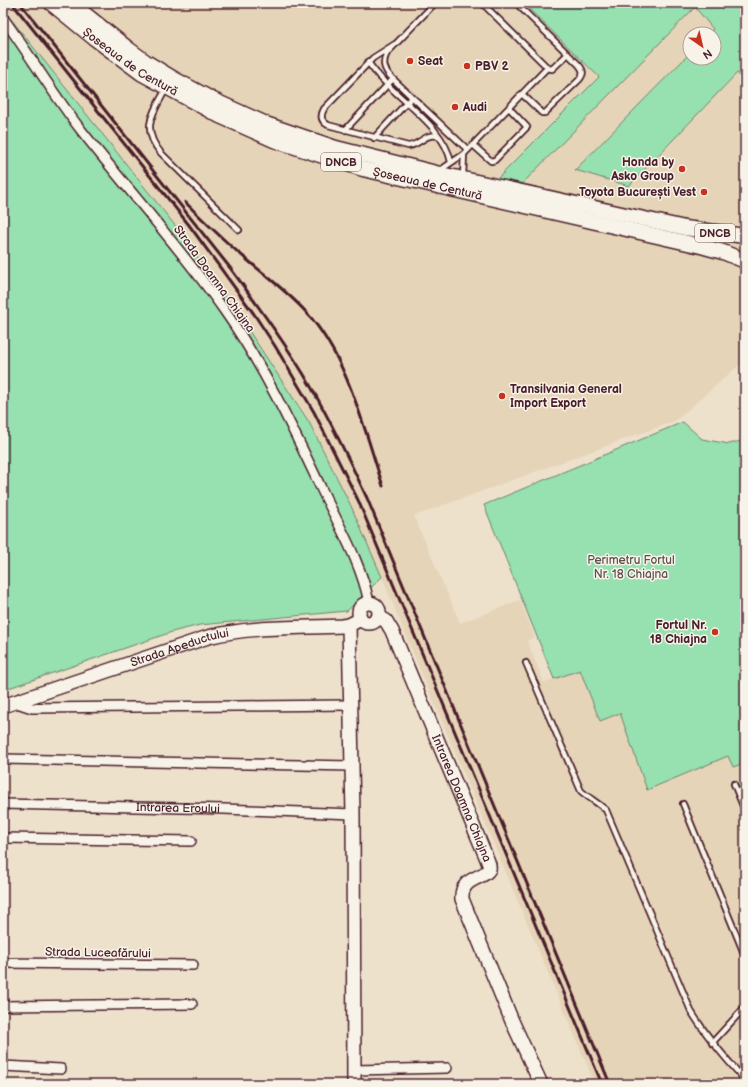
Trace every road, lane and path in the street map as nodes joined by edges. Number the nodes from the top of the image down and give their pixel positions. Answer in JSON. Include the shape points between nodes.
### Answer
{"nodes":[{"id":1,"x":52,"y":3,"type":"edge"},
{"id":2,"x":71,"y":3,"type":"edge"},
{"id":3,"x":435,"y":3,"type":"edge"},
{"id":4,"x":482,"y":3,"type":"edge"},
{"id":5,"x":516,"y":3,"type":"edge"},
{"id":6,"x":3,"y":18,"type":"edge"},
{"id":7,"x":395,"y":44,"type":"junction"},
{"id":8,"x":568,"y":54,"type":"junction"},
{"id":9,"x":368,"y":62,"type":"junction"},
{"id":10,"x":547,"y":68,"type":"junction"},
{"id":11,"x":393,"y":79,"type":"junction"},
{"id":12,"x":387,"y":85,"type":"junction"},
{"id":13,"x":167,"y":88,"type":"junction"},
{"id":14,"x":522,"y":94,"type":"junction"},
{"id":15,"x":412,"y":97,"type":"junction"},
{"id":16,"x":406,"y":102,"type":"junction"},
{"id":17,"x":509,"y":108,"type":"junction"},
{"id":18,"x":346,"y":130,"type":"junction"},
{"id":19,"x":438,"y":136,"type":"junction"},
{"id":20,"x":374,"y":138,"type":"junction"},
{"id":21,"x":473,"y":145,"type":"junction"},
{"id":22,"x":468,"y":150,"type":"junction"},
{"id":23,"x":464,"y":154,"type":"junction"},
{"id":24,"x":451,"y":162,"type":"junction"},
{"id":25,"x":436,"y":173,"type":"junction"},
{"id":26,"x":463,"y":179,"type":"junction"},
{"id":27,"x":239,"y":230,"type":"dead end"},
{"id":28,"x":745,"y":236,"type":"edge"},
{"id":29,"x":745,"y":261,"type":"edge"},
{"id":30,"x":369,"y":603,"type":"junction"},
{"id":31,"x":379,"y":617,"type":"junction"},
{"id":32,"x":355,"y":622,"type":"junction"},
{"id":33,"x":526,"y":662,"type":"dead end"},
{"id":34,"x":9,"y":704,"type":"edge"},
{"id":35,"x":350,"y":705,"type":"junction"},
{"id":36,"x":3,"y":760,"type":"edge"},
{"id":37,"x":352,"y":766,"type":"junction"},
{"id":38,"x":734,"y":784,"type":"dead end"},
{"id":39,"x":3,"y":804,"type":"edge"},
{"id":40,"x":683,"y":804,"type":"dead end"},
{"id":41,"x":745,"y":811,"type":"edge"},
{"id":42,"x":353,"y":814,"type":"junction"},
{"id":43,"x":3,"y":838,"type":"edge"},
{"id":44,"x":191,"y":841,"type":"dead end"},
{"id":45,"x":745,"y":956,"type":"edge"},
{"id":46,"x":3,"y":964,"type":"edge"},
{"id":47,"x":193,"y":965,"type":"dead end"},
{"id":48,"x":192,"y":1004,"type":"dead end"},
{"id":49,"x":3,"y":1006,"type":"edge"},
{"id":50,"x":745,"y":1007,"type":"edge"},
{"id":51,"x":712,"y":1042,"type":"junction"},
{"id":52,"x":3,"y":1066,"type":"edge"},
{"id":53,"x":447,"y":1068,"type":"dead end"},
{"id":54,"x":61,"y":1069,"type":"dead end"},
{"id":55,"x":354,"y":1070,"type":"junction"},
{"id":56,"x":745,"y":1080,"type":"edge"},
{"id":57,"x":354,"y":1084,"type":"edge"},
{"id":58,"x":541,"y":1084,"type":"edge"}],
"edges":[{"from":1,"to":13,"type":"main road","name":"Șoseaua de Centură","number":"DNCB","via":[[121,58]]},
{"from":2,"to":25,"type":"main road","name":"Șoseaua de Centură","number":"DNCB","via":[[146,62],[219,103],[266,124],[336,148]]},
{"from":3,"to":7,"type":"lane"},
{"from":4,"to":10,"type":"lane"},
{"from":5,"to":8,"type":"lane"},
{"from":6,"to":30,"type":"street","name":"Strada Doamna Chiajna","via":[[80,129],[180,250],[247,345],[297,437],[342,531],[363,581]]},
{"from":7,"to":9,"type":"lane"},
{"from":7,"to":11,"type":"lane","via":[[384,58],[385,70]]},
{"from":8,"to":10,"type":"lane","via":[[552,69]]},
{"from":8,"to":14,"type":"lane","via":[[583,70],[583,75],[545,113]]},
{"from":9,"to":12,"type":"lane"},
{"from":9,"to":18,"type":"lane","via":[[321,114],[324,123]]},
{"from":10,"to":14,"type":"lane"},
{"from":11,"to":12,"type":"lane"},
{"from":11,"to":15,"type":"lane"},
{"from":12,"to":16,"type":"lane"},
{"from":12,"to":18,"type":"lane"},
{"from":13,"to":27,"type":"lane","via":[[150,119],[153,142]]},
{"from":13,"to":29,"type":"main road","name":"Șoseaua de Centură","number":"DNCB","via":[[220,116],[274,140],[341,162],[701,246]]},
{"from":14,"to":17,"type":"lane"},
{"from":15,"to":16,"type":"lane"},
{"from":15,"to":22,"type":"lane"},
{"from":16,"to":19,"type":"lane"},
{"from":16,"to":20,"type":"lane"},
{"from":17,"to":21,"type":"lane"},
{"from":17,"to":21,"type":"lane","via":[[527,127],[495,160],[491,161]]},
{"from":18,"to":20,"type":"lane"},
{"from":19,"to":20,"type":"lane","via":[[428,136],[413,146]]},
{"from":19,"to":24,"type":"lane","via":[[446,147]]},
{"from":21,"to":22,"type":"lane"},
{"from":22,"to":23,"type":"lane"},
{"from":23,"to":24,"type":"lane"},
{"from":23,"to":26,"type":"lane"},
{"from":24,"to":25,"type":"lane"},
{"from":25,"to":26,"type":"main road","name":"Șoseaua de Centură","number":"DNCB"},
{"from":26,"to":28,"type":"main road","name":"Șoseaua de Centură","number":"DNCB","via":[[685,228]]},
{"from":30,"to":31,"type":"street","via":[[377,607]]},
{"from":30,"to":32,"type":"street","via":[[361,608]]},
{"from":31,"to":32,"type":"street","name":"Strada Apeductului","via":[[369,624]]},
{"from":31,"to":58,"type":"street","name":"Intrarea Doamna Chiajna","via":[[386,621],[392,630],[488,859],[487,871],[470,881],[461,894],[462,899]]},
{"from":32,"to":34,"type":"street","name":"Strada Apeductului","via":[[223,633]]},
{"from":32,"to":35,"type":"street"},
{"from":33,"to":51,"type":"lane","via":[[581,791],[606,810],[690,1011]]},
{"from":34,"to":35,"type":"street","via":[[32,708]]},
{"from":35,"to":37,"type":"street"},
{"from":36,"to":37,"type":"street"},
{"from":37,"to":42,"type":"street"},
{"from":38,"to":41,"type":"lane"},
{"from":39,"to":42,"type":"street","name":"Intrarea Eroului"},
{"from":40,"to":45,"type":"lane"},
{"from":42,"to":55,"type":"street"},
{"from":43,"to":44,"type":"street"},
{"from":46,"to":47,"type":"street","name":"Strada Luceafărului"},
{"from":48,"to":49,"type":"street"},
{"from":50,"to":51,"type":"lane"},
{"from":51,"to":56,"type":"lane"},
{"from":52,"to":54,"type":"street"},
{"from":53,"to":55,"type":"street"},
{"from":55,"to":57,"type":"street"}]}
